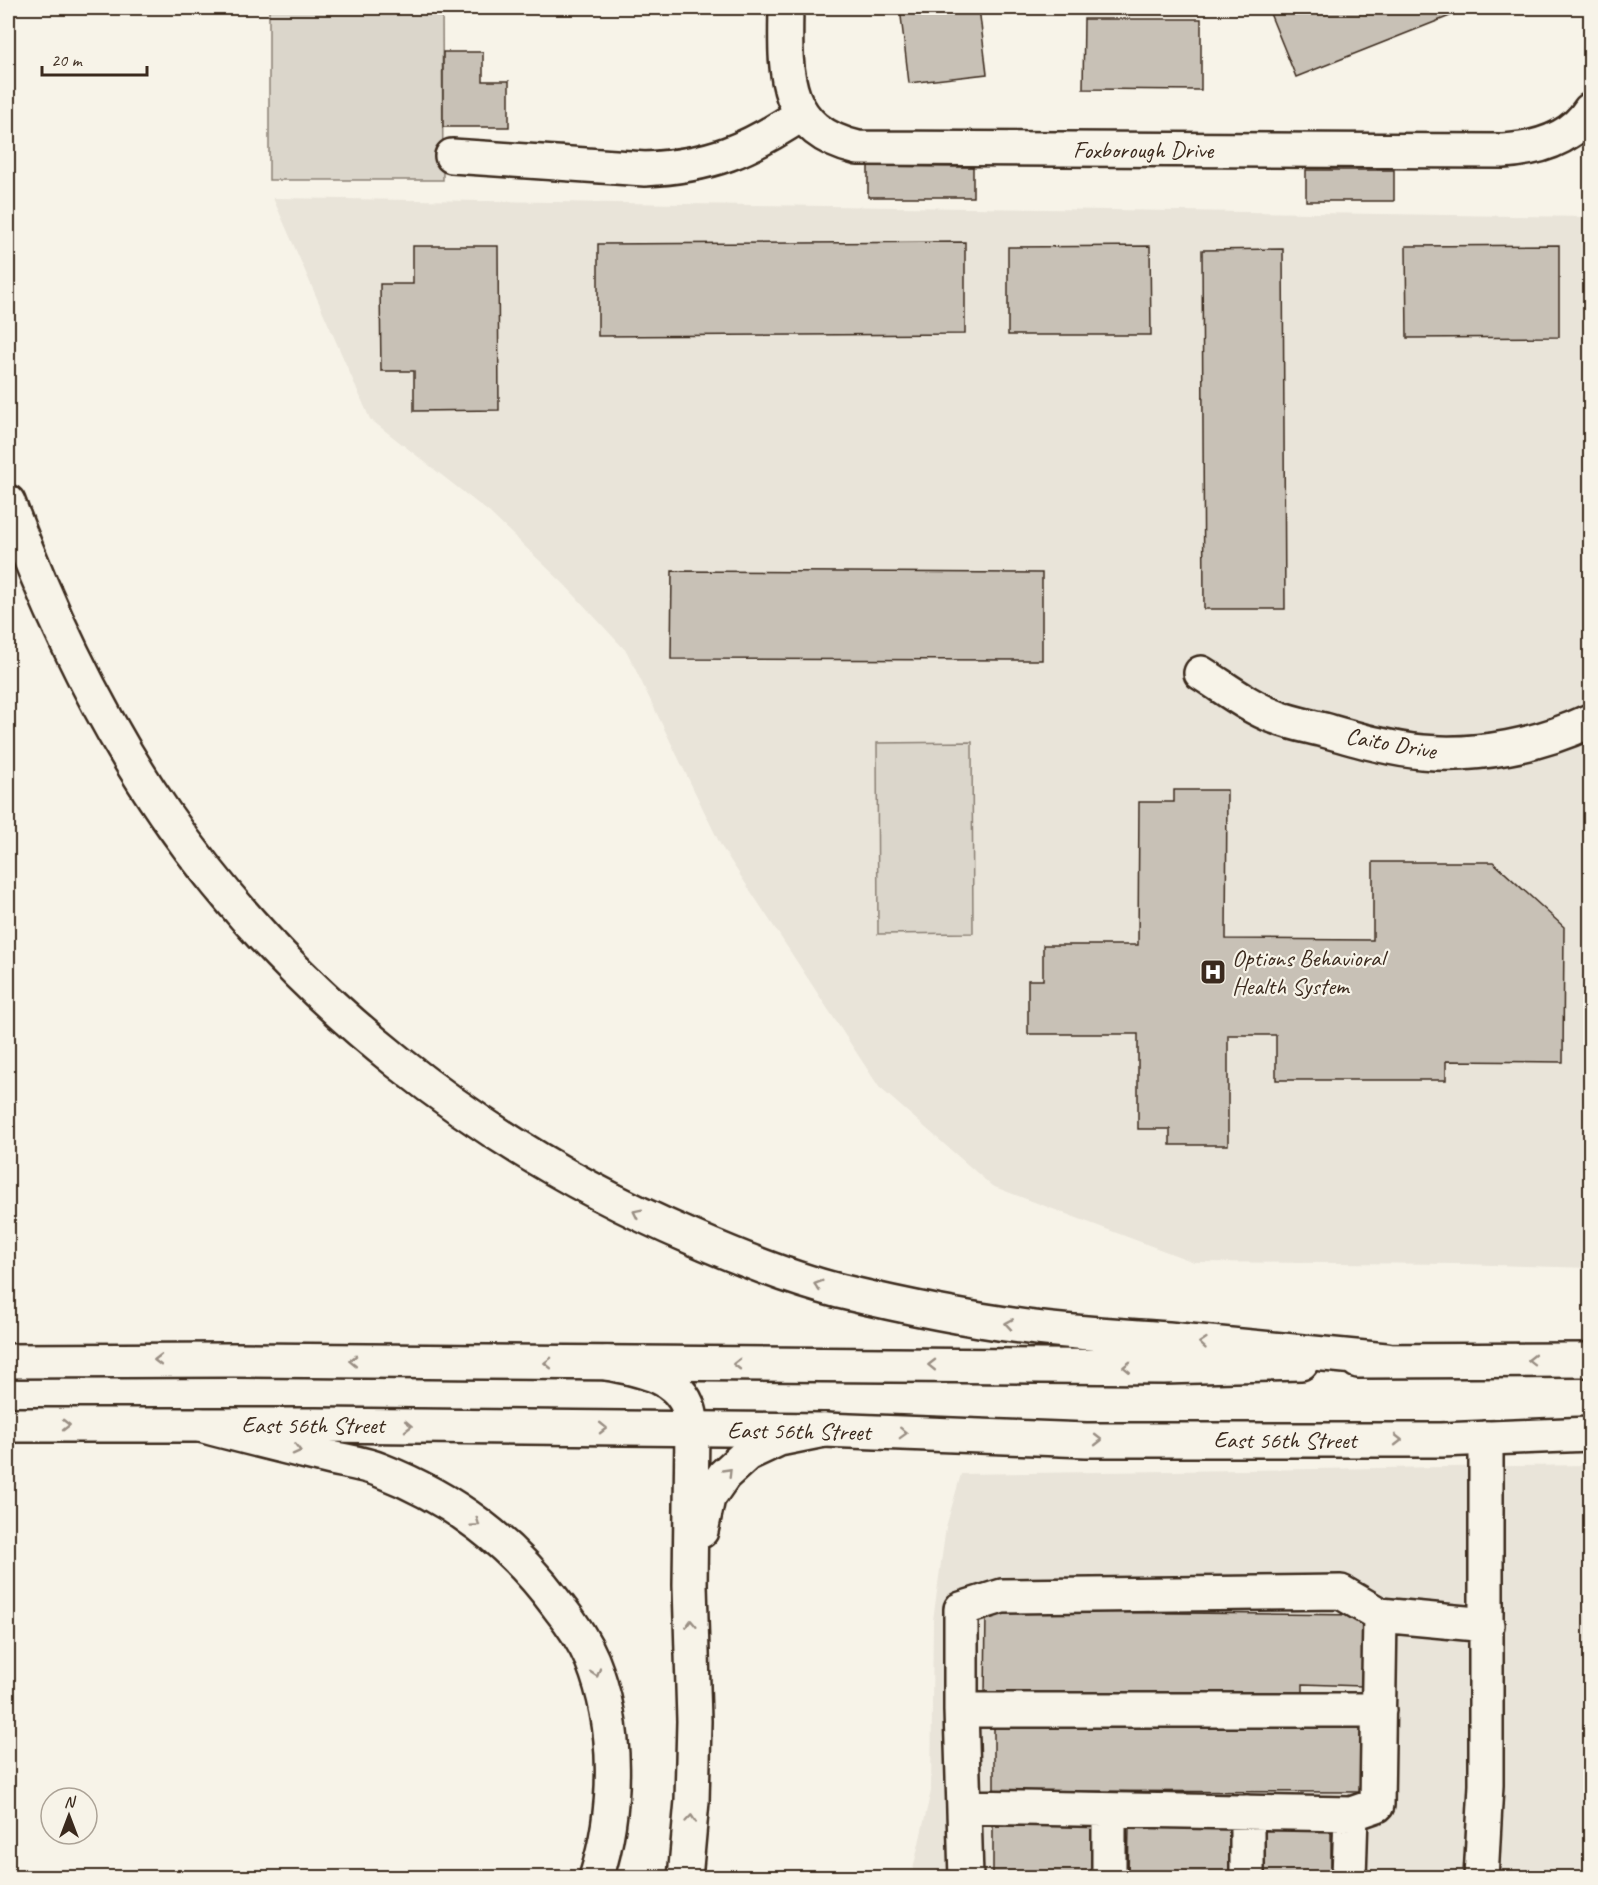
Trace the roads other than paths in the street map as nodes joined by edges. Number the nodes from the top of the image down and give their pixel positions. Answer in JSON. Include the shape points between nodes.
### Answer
{"nodes":[{"id":1,"x":786,"y":8,"type":"edge"},
{"id":2,"x":1590,"y":110,"type":"edge"},
{"id":3,"x":802,"y":114,"type":"junction"},
{"id":4,"x":452,"y":156,"type":"dead end"},
{"id":5,"x":8,"y":502,"type":"edge"},
{"id":6,"x":1201,"y":673,"type":"dead end"},
{"id":7,"x":1590,"y":721,"type":"edge"},
{"id":8,"x":1386,"y":1360,"type":"junction"},
{"id":9,"x":1590,"y":1360,"type":"edge"},
{"id":10,"x":8,"y":1361,"type":"edge"},
{"id":11,"x":607,"y":1363,"type":"junction"},
{"id":12,"x":8,"y":1425,"type":"edge"},
{"id":13,"x":200,"y":1425,"type":"junction"},
{"id":14,"x":692,"y":1429,"type":"junction"},
{"id":15,"x":824,"y":1430,"type":"junction"},
{"id":16,"x":1590,"y":1434,"type":"edge"},
{"id":17,"x":1486,"y":1438,"type":"junction"},
{"id":18,"x":690,"y":1585,"type":"junction"},
{"id":19,"x":1380,"y":1615,"type":"junction"},
{"id":20,"x":1487,"y":1625,"type":"junction"},
{"id":21,"x":961,"y":1710,"type":"junction"},
{"id":22,"x":1379,"y":1710,"type":"junction"},
{"id":23,"x":964,"y":1807,"type":"junction"},
{"id":24,"x":1109,"y":1810,"type":"junction"},
{"id":25,"x":1247,"y":1812,"type":"junction"},
{"id":26,"x":1351,"y":1814,"type":"junction"},
{"id":27,"x":596,"y":1878,"type":"edge"},
{"id":28,"x":685,"y":1878,"type":"edge"},
{"id":29,"x":966,"y":1878,"type":"edge"},
{"id":30,"x":1109,"y":1878,"type":"edge"},
{"id":31,"x":1247,"y":1878,"type":"edge"},
{"id":32,"x":1349,"y":1878,"type":"edge"},
{"id":33,"x":1481,"y":1878,"type":"edge"}],
"edges":[{"from":1,"to":3,"type":"main road","name":"Foxborough Drive","via":[[787,76]]},
{"from":2,"to":3,"type":"main road","name":"Foxborough Drive","via":[[1585,119],[1552,142],[1503,151],[858,148],[833,140]]},
{"from":3,"to":4,"type":"main road","via":[[771,135],[727,155],[670,168]]},
{"from":8,"to":5,"type":"main road","one_way":true,"via":[[1083,1334],[920,1309],[836,1290],[776,1272],[636,1214],[500,1136],[368,1038],[224,892],[166,816],[117,740],[53,617]]},
{"from":6,"to":7,"type":"main road","name":"Caito Drive","via":[[1276,717],[1366,742],[1422,752],[1473,753],[1518,745],[1564,734]]},
{"from":9,"to":8,"type":"main road","one_way":true},
{"from":8,"to":11,"type":"main road","one_way":true,"via":[[1164,1367]]},
{"from":11,"to":10,"type":"main road","one_way":true},
{"from":11,"to":14,"type":"main road","via":[[659,1376],[681,1396],[689,1409]]},
{"from":12,"to":13,"type":"main road","name":"East 56th Street","one_way":true},
{"from":13,"to":14,"type":"main road","name":"East 56th Street","one_way":true},
{"from":13,"to":27,"type":"main road","one_way":true,"via":[[378,1469],[444,1501],[482,1527],[518,1557],[547,1590],[591,1658],[606,1704],[612,1745],[612,1804]]},
{"from":14,"to":15,"type":"main road","name":"East 56th Street"},
{"from":14,"to":18,"type":"main road"},
{"from":15,"to":17,"type":"main road","name":"East 56th Street","one_way":true,"via":[[1086,1440]]},
{"from":18,"to":15,"type":"main road","one_way":true,"via":[[708,1498],[724,1475],[747,1454],[779,1439]]},
{"from":16,"to":17,"type":"main road","name":"East 56th Street"},
{"from":17,"to":20,"type":"main road"},
{"from":28,"to":18,"type":"main road","one_way":true,"via":[[694,1721]]},
{"from":19,"to":20,"type":"main road"},
{"from":19,"to":21,"type":"main road","via":[[1341,1592],[1002,1596],[961,1609]]},
{"from":19,"to":22,"type":"main road"},
{"from":20,"to":33,"type":"main road","via":[[1486,1811]]},
{"from":21,"to":22,"type":"main road"},
{"from":21,"to":23,"type":"main road"},
{"from":22,"to":26,"type":"main road","via":[[1377,1805]]},
{"from":23,"to":24,"type":"main road"},
{"from":23,"to":29,"type":"main road"},
{"from":24,"to":25,"type":"main road"},
{"from":24,"to":30,"type":"main road"},
{"from":25,"to":26,"type":"main road"},
{"from":25,"to":31,"type":"main road"},
{"from":26,"to":32,"type":"main road"}]}
